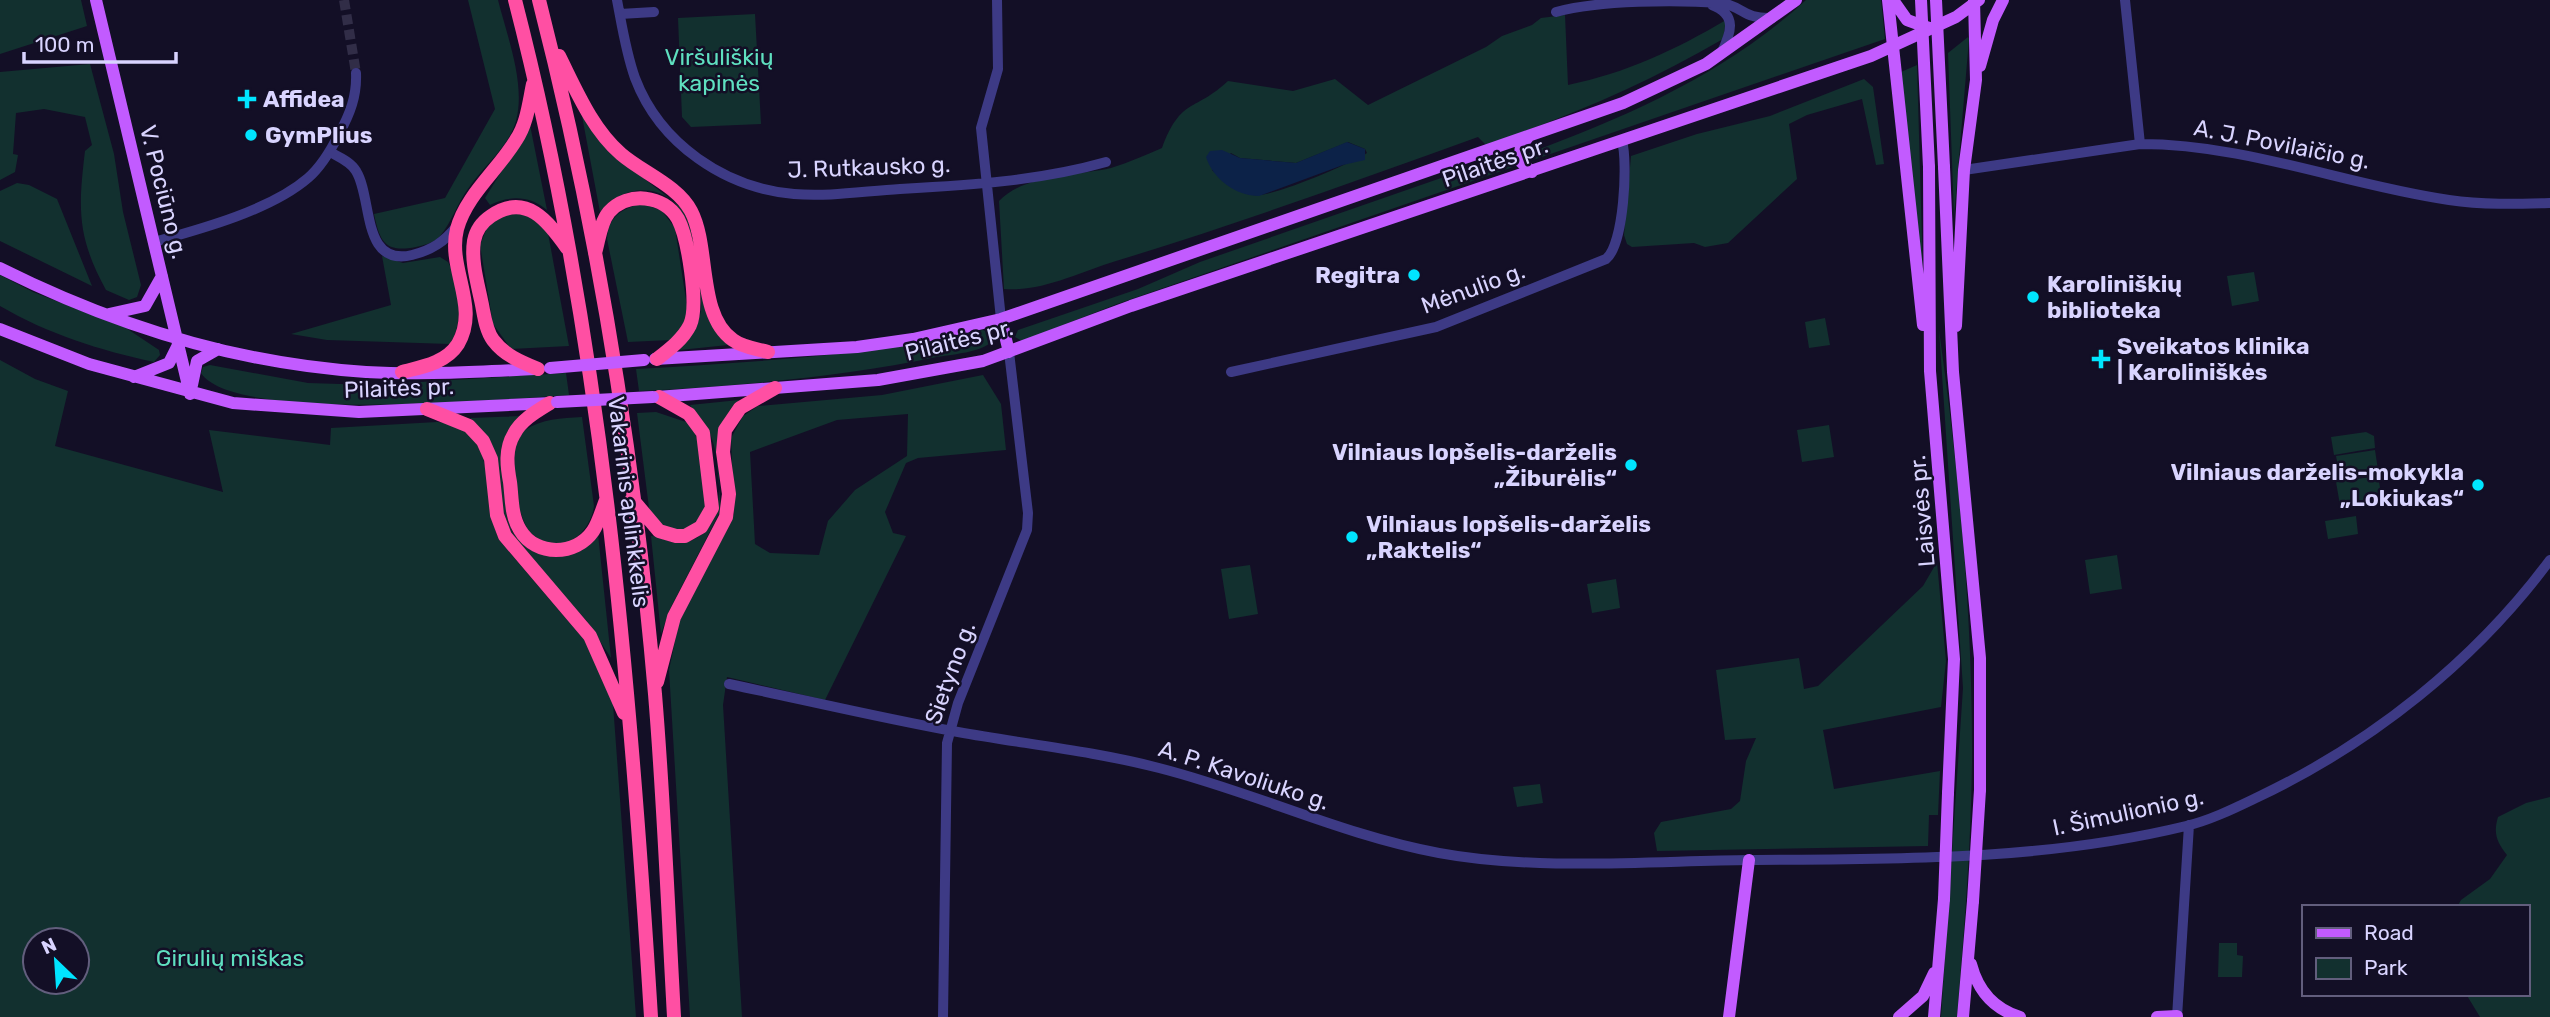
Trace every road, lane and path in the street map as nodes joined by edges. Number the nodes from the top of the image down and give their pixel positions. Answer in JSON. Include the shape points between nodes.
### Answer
{"nodes":[{"id":1,"x":96,"y":0,"type":"edge"},
{"id":2,"x":515,"y":0,"type":"edge"},
{"id":3,"x":539,"y":0,"type":"edge"},
{"id":4,"x":617,"y":0,"type":"edge"},
{"id":5,"x":997,"y":0,"type":"edge"},
{"id":6,"x":1796,"y":0,"type":"edge"},
{"id":7,"x":1890,"y":0,"type":"edge"},
{"id":8,"x":1921,"y":0,"type":"edge"},
{"id":9,"x":1936,"y":0,"type":"edge"},
{"id":10,"x":2003,"y":0,"type":"edge"},
{"id":11,"x":2124,"y":0,"type":"edge"},
{"id":12,"x":1703,"y":1,"type":"edge"},
{"id":13,"x":1976,"y":1,"type":"edge"},
{"id":14,"x":654,"y":12,"type":"dead end"},
{"id":15,"x":1556,"y":12,"type":"dead end"},
{"id":16,"x":620,"y":14,"type":"junction"},
{"id":17,"x":1773,"y":18,"type":"junction"},
{"id":18,"x":1933,"y":29,"type":"junction"},
{"id":19,"x":549,"y":37,"type":"junction"},
{"id":20,"x":1891,"y":47,"type":"junction"},
{"id":21,"x":1720,"y":55,"type":"junction"},
{"id":22,"x":356,"y":73,"type":"tunnel mouth"},
{"id":23,"x":535,"y":77,"type":"junction"},
{"id":24,"x":1976,"y":80,"type":"junction"},
{"id":25,"x":1528,"y":137,"type":"junction"},
{"id":26,"x":1622,"y":141,"type":"junction"},
{"id":27,"x":2140,"y":144,"type":"junction"},
{"id":28,"x":330,"y":152,"type":"junction"},
{"id":29,"x":1106,"y":162,"type":"dead end"},
{"id":30,"x":1964,"y":170,"type":"junction"},
{"id":31,"x":1532,"y":172,"type":"junction"},
{"id":32,"x":986,"y":183,"type":"junction"},
{"id":33,"x":2550,"y":203,"type":"edge"},
{"id":34,"x":458,"y":224,"type":"junction"},
{"id":35,"x":154,"y":242,"type":"junction"},
{"id":36,"x":429,"y":250,"type":"junction"},
{"id":37,"x":570,"y":252,"type":"junction"},
{"id":38,"x":594,"y":258,"type":"junction"},
{"id":39,"x":456,"y":265,"type":"junction"},
{"id":40,"x":0,"y":268,"type":"edge"},
{"id":41,"x":162,"y":276,"type":"junction"},
{"id":42,"x":106,"y":314,"type":"junction"},
{"id":43,"x":1001,"y":319,"type":"junction"},
{"id":44,"x":0,"y":330,"type":"edge"},
{"id":45,"x":179,"y":339,"type":"junction"},
{"id":46,"x":218,"y":349,"type":"junction"},
{"id":47,"x":768,"y":352,"type":"junction"},
{"id":48,"x":1009,"y":352,"type":"junction"},
{"id":49,"x":650,"y":360,"type":"junction"},
{"id":50,"x":544,"y":368,"type":"junction"},
{"id":51,"x":1930,"y":371,"type":"junction"},
{"id":52,"x":402,"y":372,"type":"junction"},
{"id":53,"x":1231,"y":372,"type":"dead end"},
{"id":54,"x":1953,"y":372,"type":"junction"},
{"id":55,"x":134,"y":377,"type":"junction"},
{"id":56,"x":775,"y":388,"type":"junction"},
{"id":57,"x":190,"y":394,"type":"junction"},
{"id":58,"x":656,"y":397,"type":"junction"},
{"id":59,"x":554,"y":402,"type":"junction"},
{"id":60,"x":427,"y":409,"type":"junction"},
{"id":61,"x":608,"y":496,"type":"junction"},
{"id":62,"x":632,"y":499,"type":"junction"},
{"id":63,"x":2550,"y":560,"type":"edge"},
{"id":64,"x":729,"y":684,"type":"dead end"},
{"id":65,"x":655,"y":694,"type":"junction"},
{"id":66,"x":631,"y":728,"type":"junction"},
{"id":67,"x":950,"y":730,"type":"junction"},
{"id":68,"x":2189,"y":825,"type":"junction"},
{"id":69,"x":1749,"y":860,"type":"junction"},
{"id":70,"x":1969,"y":954,"type":"junction"},
{"id":71,"x":1940,"y":956,"type":"junction"},
{"id":72,"x":2177,"y":1016,"type":"edge"},
{"id":73,"x":651,"y":1017,"type":"edge"},
{"id":74,"x":674,"y":1017,"type":"edge"},
{"id":75,"x":943,"y":1017,"type":"edge"},
{"id":76,"x":1729,"y":1017,"type":"edge"},
{"id":77,"x":1899,"y":1017,"type":"edge"},
{"id":78,"x":1934,"y":1017,"type":"edge"},
{"id":79,"x":1963,"y":1017,"type":"edge"},
{"id":80,"x":2020,"y":1017,"type":"edge"},
{"id":81,"x":2157,"y":1017,"type":"edge"}],
"edges":[{"from":1,"to":35,"type":"main road","name":"V. Pociūno g."},
{"from":2,"to":23,"type":"highway","name":"Vakarinis aplinkkelis"},
{"from":3,"to":19,"type":"highway","name":"Vakarinis aplinkkelis"},
{"from":4,"to":16,"type":"street","name":"J. Rutkausko g."},
{"from":5,"to":32,"type":"street","via":[[998,68],[981,128]]},
{"from":6,"to":17,"type":"main road","name":"Pilaitės pr."},
{"from":7,"to":18,"type":"main road","via":[[1907,20]]},
{"from":7,"to":20,"type":"main road"},
{"from":8,"to":51,"type":"main road","name":"Laisvės pr.","bridge":true},
{"from":9,"to":54,"type":"main road","name":"Laisvės pr.","bridge":true},
{"from":10,"to":24,"type":"main road"},
{"from":11,"to":27,"type":"street"},
{"from":12,"to":15,"type":"street","via":[[1592,4]]},
{"from":12,"to":17,"type":"street","via":[[1726,4],[1755,19]]},
{"from":12,"to":21,"type":"street","via":[[1723,10],[1730,19],[1729,37]]},
{"from":13,"to":18,"type":"main road","name":"Pilaitės pr."},
{"from":13,"to":24,"type":"main road","name":"Laisvės pr."},
{"from":14,"to":16,"type":"street"},
{"from":16,"to":32,"type":"street","name":"J. Rutkausko g.","via":[[635,78],[655,116],[683,147],[733,179],[797,194]]},
{"from":17,"to":21,"type":"main road","name":"Pilaitės pr."},
{"from":18,"to":20,"type":"main road","name":"Pilaitės pr."},
{"from":19,"to":38,"type":"highway","name":"Vakarinis aplinkkelis"},
{"from":19,"to":47,"type":"highway","via":[[605,137],[688,205],[719,325],[734,341]]},
{"from":20,"to":26,"type":"main road","name":"Pilaitės pr."},
{"from":20,"to":51,"type":"main road"},
{"from":21,"to":25,"type":"main road","name":"Pilaitės pr.","via":[[1645,94]]},
{"from":22,"to":28,"type":"street","via":[[354,103]]},
{"from":23,"to":34,"type":"highway","via":[[518,138]]},
{"from":23,"to":37,"type":"highway","name":"Vakarinis aplinkkelis"},
{"from":24,"to":30,"type":"main road","name":"Laisvės pr."},
{"from":25,"to":31,"type":"main road","via":[[1519,160]]},
{"from":25,"to":43,"type":"main road","name":"Pilaitės pr."},
{"from":26,"to":31,"type":"main road","name":"Pilaitės pr."},
{"from":26,"to":53,"type":"street","name":"Mėnulio g.","via":[[1623,192],[1615,248],[1606,259],[1436,327]]},
{"from":27,"to":30,"type":"street","name":"A. J. Povilaičio g."},
{"from":27,"to":33,"type":"street","name":"A. J. Povilaičio g.","via":[[2217,149],[2445,199]]},
{"from":28,"to":35,"type":"street","via":[[308,178],[281,196]]},
{"from":28,"to":36,"type":"street","via":[[356,171],[380,247],[400,256]]},
{"from":29,"to":32,"type":"street","name":"J. Rutkausko g."},
{"from":30,"to":54,"type":"main road","name":"Laisvės pr."},
{"from":31,"to":48,"type":"main road","name":"Pilaitės pr.","via":[[1131,306]]},
{"from":32,"to":43,"type":"street"},
{"from":34,"to":36,"type":"street"},
{"from":34,"to":39,"type":"highway"},
{"from":35,"to":41,"type":"main road","name":"V. Pociūno g."},
{"from":36,"to":39,"type":"street","via":[[445,254]]},
{"from":37,"to":50,"type":"highway","via":[[550,223],[535,210],[521,206],[495,213],[474,238],[474,263],[488,331],[505,353]]},
{"from":37,"to":61,"type":"highway","name":"Vakarinis aplinkkelis"},
{"from":38,"to":49,"type":"highway","via":[[609,212],[629,200],[649,198],[678,220],[694,297],[693,315],[685,333]]},
{"from":38,"to":62,"type":"highway","name":"Vakarinis aplinkkelis"},
{"from":39,"to":52,"type":"highway","via":[[467,312],[463,334],[442,358]]},
{"from":40,"to":42,"type":"main road","name":"Pilaitės pr."},
{"from":41,"to":42,"type":"main road","via":[[145,306]]},
{"from":41,"to":45,"type":"main road","name":"V. Pociūno g."},
{"from":42,"to":45,"type":"main road","name":"Pilaitės pr."},
{"from":43,"to":47,"type":"main road","name":"Pilaitės pr.","via":[[914,339]]},
{"from":43,"to":48,"type":"main road"},
{"from":44,"to":55,"type":"main road","name":"Pilaitės pr."},
{"from":45,"to":46,"type":"main road","name":"Pilaitės pr."},
{"from":45,"to":55,"type":"main road","via":[[177,353],[169,363]]},
{"from":45,"to":57,"type":"main road","name":"V. Pociūno g."},
{"from":46,"to":52,"type":"main road","name":"Pilaitės pr.","via":[[340,369]]},
{"from":46,"to":57,"type":"main road","via":[[197,362]]},
{"from":47,"to":49,"type":"main road","name":"Pilaitės pr."},
{"from":48,"to":56,"type":"main road","name":"Pilaitės pr.","via":[[967,365],[901,376]]},
{"from":48,"to":67,"type":"street","name":"Sietyno g.","via":[[1027,530]]},
{"from":49,"to":50,"type":"main road","name":"Pilaitės pr.","bridge":true},
{"from":50,"to":52,"type":"main road","name":"Pilaitės pr."},
{"from":51,"to":71,"type":"main road","name":"Laisvės pr.","bridge":true,"via":[[1955,659]]},
{"from":54,"to":70,"type":"main road","name":"Laisvės pr.","bridge":true,"via":[[1980,658],[1980,790]]},
{"from":55,"to":57,"type":"main road","name":"Pilaitės pr."},
{"from":56,"to":58,"type":"main road","name":"Pilaitės pr."},
{"from":56,"to":65,"type":"highway","via":[[740,408],[725,430],[726,517],[674,617]]},
{"from":57,"to":60,"type":"main road","name":"Pilaitės pr.","via":[[320,411]]},
{"from":58,"to":59,"type":"main road","name":"Pilaitės pr.","bridge":true},
{"from":58,"to":62,"type":"highway","via":[[689,414],[702,433],[712,508],[701,527],[676,536],[659,531]]},
{"from":59,"to":60,"type":"main road","name":"Pilaitės pr."},
{"from":59,"to":61,"type":"highway","via":[[518,427],[509,446],[508,470],[519,530],[543,548],[572,548],[592,532]]},
{"from":60,"to":66,"type":"highway","via":[[469,426],[483,441],[491,459],[497,515],[505,536],[590,636]]},
{"from":61,"to":66,"type":"highway","name":"Vakarinis aplinkkelis"},
{"from":62,"to":65,"type":"highway","name":"Vakarinis aplinkkelis"},
{"from":63,"to":68,"type":"street","name":"I. Šimulionio g.","via":[[2464,657],[2358,741],[2293,781]]},
{"from":64,"to":67,"type":"street","name":"A. P. Kavoliuko g."},
{"from":65,"to":74,"type":"highway","name":"Vakarinis aplinkkelis"},
{"from":66,"to":73,"type":"highway","name":"Vakarinis aplinkkelis"},
{"from":67,"to":69,"type":"street","name":"A. P. Kavoliuko g.","via":[[1161,768],[1376,839],[1441,854],[1583,862]]},
{"from":67,"to":75,"type":"street","name":"Sietyno g.","via":[[945,772]]},
{"from":68,"to":69,"type":"street","name":"I. Šimulionio g.","via":[[2058,850],[1979,857]]},
{"from":68,"to":72,"type":"street"},
{"from":69,"to":76,"type":"main road"},
{"from":70,"to":79,"type":"main road","name":"Laisvės pr."},
{"from":70,"to":80,"type":"main road","via":[[1975,979],[1989,1000]]},
{"from":71,"to":77,"type":"main road","via":[[1923,996]]},
{"from":71,"to":78,"type":"main road","name":"Laisvės pr."},
{"from":72,"to":81,"type":"main road"}]}
